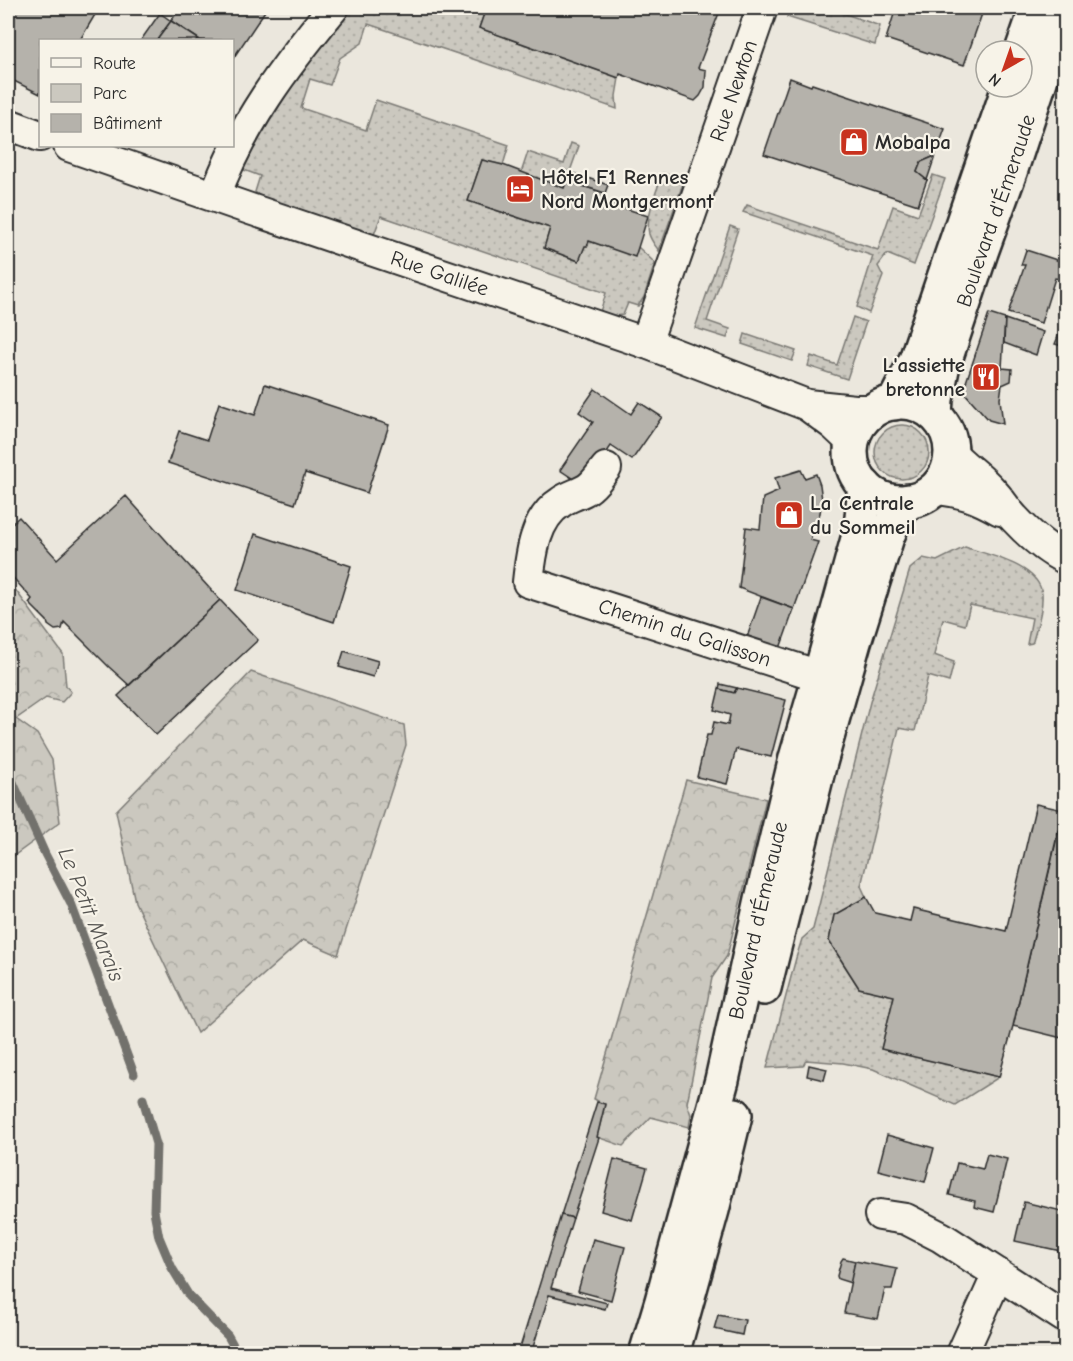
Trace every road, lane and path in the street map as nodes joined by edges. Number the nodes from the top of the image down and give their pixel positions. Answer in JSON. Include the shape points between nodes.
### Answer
{"nodes":[{"id":1,"x":333,"y":8,"type":"edge"},
{"id":2,"x":762,"y":8,"type":"edge"},
{"id":3,"x":1037,"y":8,"type":"edge"},
{"id":4,"x":1065,"y":8,"type":"edge"},
{"id":5,"x":1026,"y":39,"type":"edge"},
{"id":6,"x":1005,"y":99,"type":"edge"},
{"id":7,"x":8,"y":124,"type":"edge"},
{"id":8,"x":39,"y":136,"type":"edge"},
{"id":9,"x":72,"y":147,"type":"edge"},
{"id":10,"x":215,"y":196,"type":"junction"},
{"id":11,"x":646,"y":343,"type":"junction"},
{"id":12,"x":807,"y":405,"type":"junction"},
{"id":13,"x":885,"y":406,"type":"junction"},
{"id":14,"x":935,"y":416,"type":"junction"},
{"id":15,"x":852,"y":442,"type":"junction"},
{"id":16,"x":951,"y":453,"type":"junction"},
{"id":17,"x":606,"y":468,"type":"dead end"},
{"id":18,"x":865,"y":486,"type":"junction"},
{"id":19,"x":922,"y":495,"type":"junction"},
{"id":20,"x":1013,"y":517,"type":"junction"},
{"id":21,"x":1065,"y":559,"type":"edge"},
{"id":22,"x":832,"y":680,"type":"junction"},
{"id":23,"x":880,"y":1215,"type":"dead end"},
{"id":24,"x":998,"y":1274,"type":"junction"},
{"id":25,"x":1065,"y":1318,"type":"edge"},
{"id":26,"x":646,"y":1353,"type":"edge"},
{"id":27,"x":672,"y":1353,"type":"edge"},
{"id":28,"x":962,"y":1353,"type":"edge"}],
"edges":[{"from":1,"to":10,"type":"street","via":[[253,117]]},
{"from":2,"to":11,"type":"street","name":"Rue Newton"},
{"from":3,"to":5,"type":"main road"},
{"from":4,"to":14,"type":"main road","name":"Boulevard d'Émeraude","via":[[942,369]]},
{"from":6,"to":13,"type":"main road","name":"Boulevard d'Émeraude","via":[[916,360]]},
{"from":7,"to":8,"type":"street"},
{"from":9,"to":10,"type":"street","name":"Rue Galilée"},
{"from":10,"to":11,"type":"street","name":"Rue Galilée"},
{"from":11,"to":12,"type":"street","name":"Rue Galilée"},
{"from":12,"to":13,"type":"street","name":"Rue Galilée","via":[[855,410]]},
{"from":12,"to":15,"type":"street","name":"Rue Galilée"},
{"from":13,"to":14,"type":"main road","via":[[916,404]]},
{"from":13,"to":15,"type":"main road","via":[[860,423]]},
{"from":14,"to":16,"type":"main road","via":[[947,433]]},
{"from":15,"to":18,"type":"main road","via":[[852,461]]},
{"from":16,"to":19,"type":"main road","via":[[947,472]]},
{"from":16,"to":20,"type":"street","via":[[993,491]]},
{"from":17,"to":22,"type":"street","name":"Chemin du Galisson","via":[[588,488],[558,503],[546,517],[533,547],[528,582]]},
{"from":18,"to":19,"type":"main road","via":[[874,494],[897,502]]},
{"from":18,"to":22,"type":"main road","name":"Boulevard d'Émeraude","via":[[861,528]]},
{"from":19,"to":20,"type":"street","via":[[951,490],[972,495]]},
{"from":19,"to":22,"type":"main road","via":[[897,514],[854,642]]},
{"from":20,"to":21,"type":"street"},
{"from":22,"to":26,"type":"main road","name":"Boulevard d'Émeraude","via":[[796,758],[722,1080]]},
{"from":22,"to":27,"type":"main road","via":[[819,766],[712,1210]]},
{"from":23,"to":24,"type":"street","via":[[906,1219]]},
{"from":24,"to":25,"type":"street"},
{"from":24,"to":28,"type":"street"}]}
